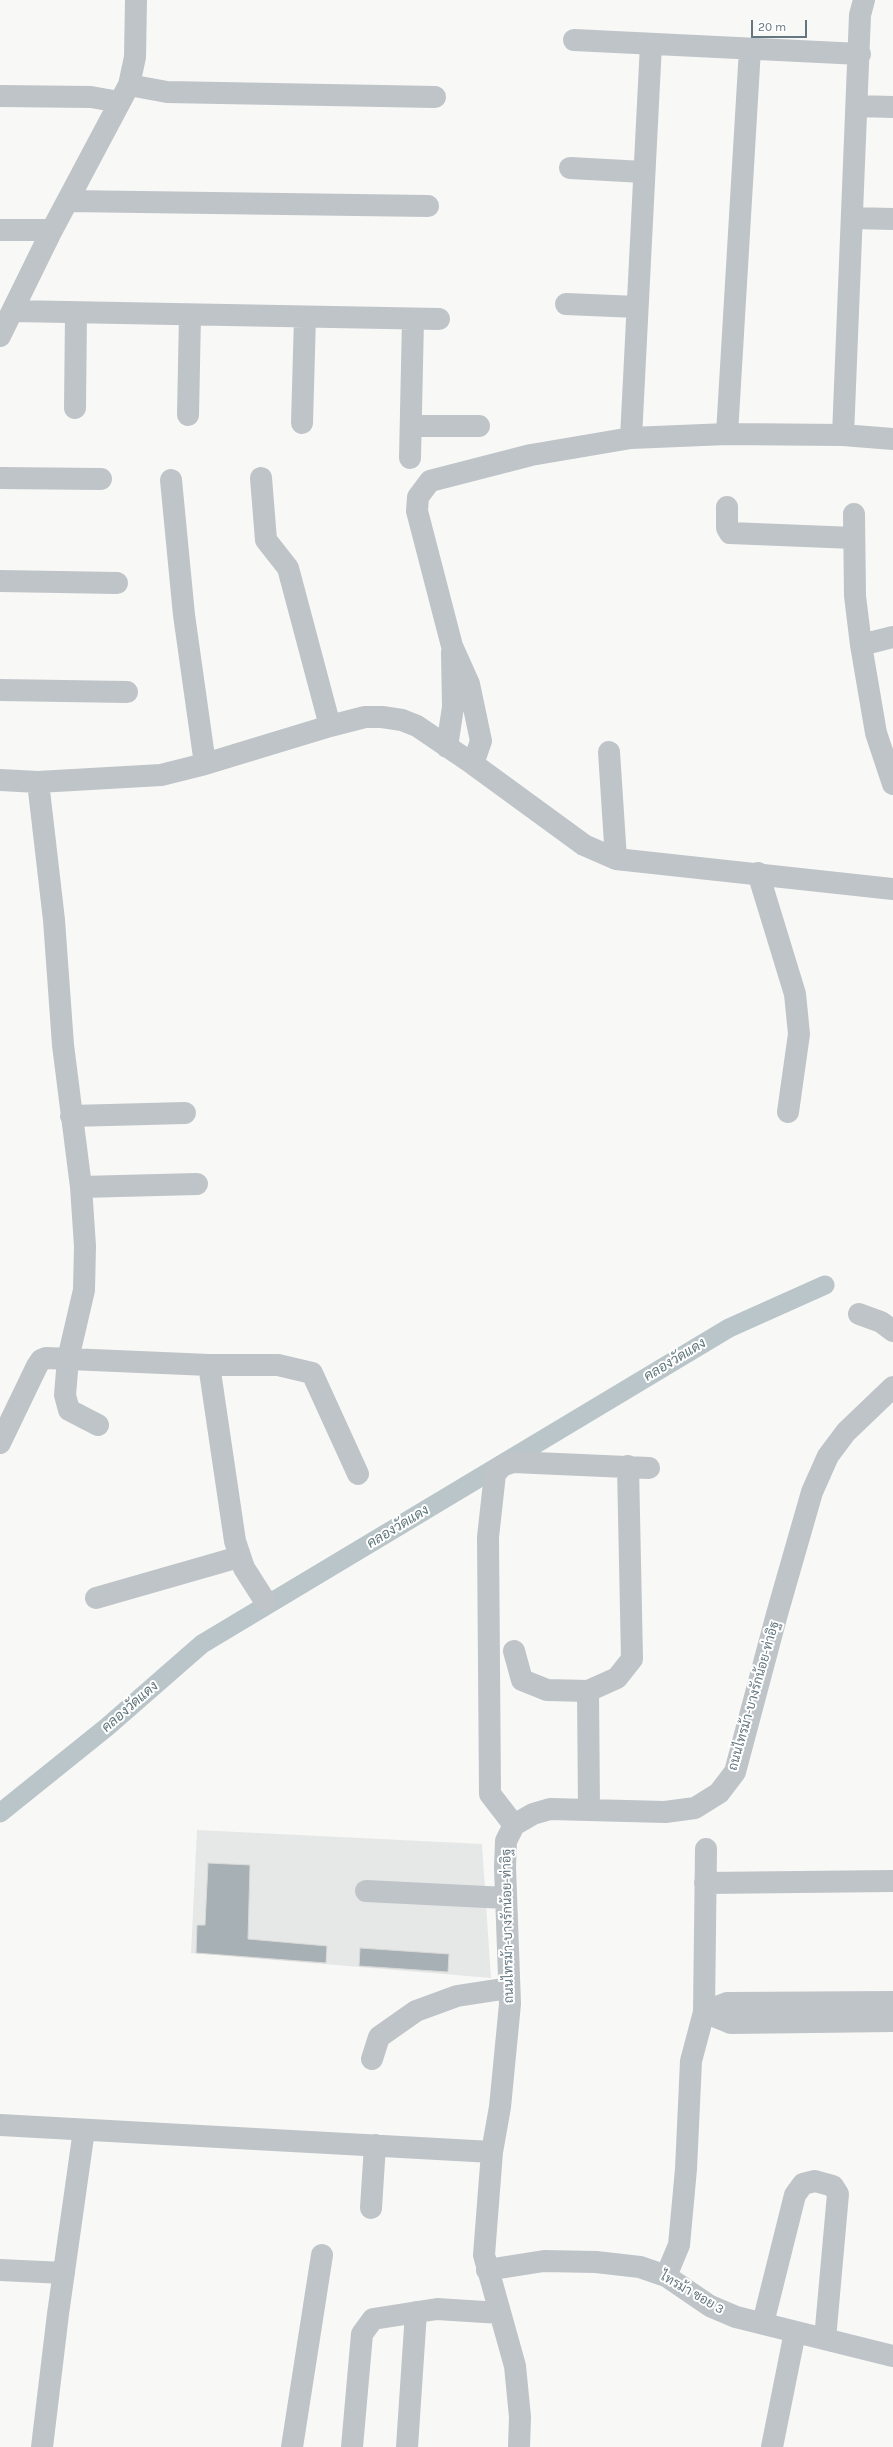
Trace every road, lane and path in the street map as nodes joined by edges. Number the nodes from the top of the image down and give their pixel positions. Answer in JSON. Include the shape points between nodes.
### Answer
{"nodes":[{"id":1,"x":136,"y":0,"type":"edge"},
{"id":2,"x":864,"y":0,"type":"edge"},
{"id":3,"x":574,"y":40,"type":"dead end"},
{"id":4,"x":650,"y":44,"type":"junction"},
{"id":5,"x":750,"y":49,"type":"junction"},
{"id":6,"x":860,"y":54,"type":"junction"},
{"id":7,"x":124,"y":94,"type":"junction"},
{"id":8,"x":0,"y":96,"type":"edge"},
{"id":9,"x":435,"y":97,"type":"dead end"},
{"id":10,"x":858,"y":106,"type":"junction"},
{"id":11,"x":893,"y":106,"type":"edge"},
{"id":12,"x":570,"y":168,"type":"dead end"},
{"id":13,"x":643,"y":172,"type":"junction"},
{"id":14,"x":68,"y":201,"type":"junction"},
{"id":15,"x":428,"y":206,"type":"dead end"},
{"id":16,"x":853,"y":218,"type":"junction"},
{"id":17,"x":893,"y":220,"type":"edge"},
{"id":18,"x":0,"y":230,"type":"edge"},
{"id":19,"x":52,"y":230,"type":"junction"},
{"id":20,"x":566,"y":304,"type":"dead end"},
{"id":21,"x":637,"y":307,"type":"junction"},
{"id":22,"x":14,"y":311,"type":"junction"},
{"id":23,"x":76,"y":312,"type":"junction"},
{"id":24,"x":190,"y":315,"type":"junction"},
{"id":25,"x":305,"y":317,"type":"junction"},
{"id":26,"x":413,"y":319,"type":"junction"},
{"id":27,"x":439,"y":319,"type":"dead end"},
{"id":28,"x":0,"y":336,"type":"edge"},
{"id":29,"x":75,"y":408,"type":"dead end"},
{"id":30,"x":188,"y":415,"type":"dead end"},
{"id":31,"x":302,"y":423,"type":"dead end"},
{"id":32,"x":411,"y":426,"type":"junction"},
{"id":33,"x":479,"y":426,"type":"dead end"},
{"id":34,"x":727,"y":434,"type":"junction"},
{"id":35,"x":843,"y":435,"type":"junction"},
{"id":36,"x":631,"y":438,"type":"junction"},
{"id":37,"x":893,"y":439,"type":"edge"},
{"id":38,"x":410,"y":458,"type":"dead end"},
{"id":39,"x":0,"y":478,"type":"edge"},
{"id":40,"x":261,"y":478,"type":"dead end"},
{"id":41,"x":101,"y":479,"type":"dead end"},
{"id":42,"x":171,"y":480,"type":"dead end"},
{"id":43,"x":727,"y":507,"type":"dead end"},
{"id":44,"x":854,"y":514,"type":"dead end"},
{"id":45,"x":854,"y":538,"type":"junction"},
{"id":46,"x":0,"y":581,"type":"edge"},
{"id":47,"x":117,"y":583,"type":"dead end"},
{"id":48,"x":893,"y":637,"type":"edge"},
{"id":49,"x":452,"y":646,"type":"junction"},
{"id":50,"x":861,"y":646,"type":"junction"},
{"id":51,"x":0,"y":690,"type":"edge"},
{"id":52,"x":127,"y":692,"type":"dead end"},
{"id":53,"x":330,"y":726,"type":"junction"},
{"id":54,"x":447,"y":747,"type":"junction"},
{"id":55,"x":609,"y":752,"type":"dead end"},
{"id":56,"x":206,"y":764,"type":"junction"},
{"id":57,"x":473,"y":764,"type":"junction"},
{"id":58,"x":892,"y":779,"type":"edge"},
{"id":59,"x":0,"y":780,"type":"edge"},
{"id":60,"x":38,"y":782,"type":"junction"},
{"id":61,"x":616,"y":859,"type":"junction"},
{"id":62,"x":758,"y":873,"type":"junction"},
{"id":63,"x":893,"y":889,"type":"edge"},
{"id":64,"x":788,"y":1112,"type":"dead end"},
{"id":65,"x":185,"y":1113,"type":"dead end"},
{"id":66,"x":71,"y":1116,"type":"junction"},
{"id":67,"x":197,"y":1184,"type":"dead end"},
{"id":68,"x":81,"y":1186,"type":"junction"},
{"id":69,"x":859,"y":1314,"type":"dead end"},
{"id":70,"x":893,"y":1331,"type":"edge"},
{"id":71,"x":68,"y":1359,"type":"junction"},
{"id":72,"x":209,"y":1366,"type":"junction"},
{"id":73,"x":893,"y":1386,"type":"edge"},
{"id":74,"x":98,"y":1425,"type":"dead end"},
{"id":75,"x":0,"y":1443,"type":"edge"},
{"id":76,"x":358,"y":1474,"type":"dead end"},
{"id":77,"x":239,"y":1557,"type":"junction"},
{"id":78,"x":96,"y":1598,"type":"dead end"},
{"id":79,"x":265,"y":1601,"type":"dead end"},
{"id":80,"x":514,"y":1651,"type":"dead end"},
{"id":81,"x":588,"y":1691,"type":"junction"},
{"id":82,"x":589,"y":1809,"type":"junction"},
{"id":83,"x":514,"y":1825,"type":"junction"},
{"id":84,"x":706,"y":1849,"type":"dead end"},
{"id":85,"x":893,"y":1881,"type":"edge"},
{"id":86,"x":706,"y":1882,"type":"junction"},
{"id":87,"x":366,"y":1891,"type":"dead end"},
{"id":88,"x":506,"y":1898,"type":"junction"},
{"id":89,"x":509,"y":1988,"type":"junction"},
{"id":90,"x":893,"y":2002,"type":"edge"},
{"id":91,"x":704,"y":2012,"type":"junction"},
{"id":92,"x":893,"y":2021,"type":"edge"},
{"id":93,"x":372,"y":2059,"type":"dead end"},
{"id":94,"x":0,"y":2125,"type":"edge"},
{"id":95,"x":84,"y":2130,"type":"junction"},
{"id":96,"x":375,"y":2145,"type":"junction"},
{"id":97,"x":492,"y":2152,"type":"junction"},
{"id":98,"x":371,"y":2208,"type":"dead end"},
{"id":99,"x":322,"y":2255,"type":"dead end"},
{"id":100,"x":0,"y":2270,"type":"edge"},
{"id":101,"x":487,"y":2270,"type":"junction"},
{"id":102,"x":64,"y":2273,"type":"junction"},
{"id":103,"x":666,"y":2276,"type":"junction"},
{"id":104,"x":416,"y":2312,"type":"junction"},
{"id":105,"x":500,"y":2313,"type":"junction"},
{"id":106,"x":763,"y":2323,"type":"junction"},
{"id":107,"x":795,"y":2332,"type":"junction"},
{"id":108,"x":825,"y":2339,"type":"junction"},
{"id":109,"x":893,"y":2356,"type":"edge"},
{"id":110,"x":42,"y":2447,"type":"edge"},
{"id":111,"x":292,"y":2447,"type":"edge"},
{"id":112,"x":352,"y":2447,"type":"edge"},
{"id":113,"x":407,"y":2447,"type":"edge"},
{"id":114,"x":519,"y":2447,"type":"edge"},
{"id":115,"x":772,"y":2447,"type":"edge"}],
"edges":[{"from":1,"to":7,"type":"street","via":[[135,57]]},
{"from":2,"to":6,"type":"street","via":[[860,15]]},
{"from":3,"to":4,"type":"street"},
{"from":4,"to":5,"type":"street"},
{"from":4,"to":13,"type":"street"},
{"from":5,"to":6,"type":"street"},
{"from":5,"to":34,"type":"street"},
{"from":6,"to":10,"type":"street"},
{"from":7,"to":8,"type":"street","via":[[91,97]]},
{"from":7,"to":9,"type":"street","via":[[167,92]]},
{"from":7,"to":14,"type":"street"},
{"from":10,"to":11,"type":"street"},
{"from":10,"to":16,"type":"street"},
{"from":12,"to":13,"type":"street"},
{"from":13,"to":21,"type":"street"},
{"from":14,"to":15,"type":"street"},
{"from":14,"to":19,"type":"street"},
{"from":16,"to":17,"type":"street"},
{"from":16,"to":35,"type":"street"},
{"from":18,"to":19,"type":"street"},
{"from":19,"to":22,"type":"street"},
{"from":20,"to":21,"type":"street"},
{"from":21,"to":36,"type":"street"},
{"from":22,"to":23,"type":"street"},
{"from":22,"to":28,"type":"street"},
{"from":23,"to":24,"type":"street"},
{"from":23,"to":29,"type":"street"},
{"from":24,"to":25,"type":"street"},
{"from":24,"to":30,"type":"street"},
{"from":25,"to":26,"type":"street"},
{"from":25,"to":31,"type":"street"},
{"from":26,"to":27,"type":"street"},
{"from":26,"to":32,"type":"street"},
{"from":32,"to":33,"type":"street"},
{"from":32,"to":38,"type":"street"},
{"from":34,"to":35,"type":"street"},
{"from":34,"to":36,"type":"street"},
{"from":35,"to":37,"type":"street"},
{"from":36,"to":49,"type":"street","via":[[531,456],[430,481],[418,497],[418,511]]},
{"from":39,"to":41,"type":"street"},
{"from":40,"to":53,"type":"street","via":[[266,540],[288,568]]},
{"from":42,"to":56,"type":"street","via":[[184,615]]},
{"from":43,"to":45,"type":"street","via":[[727,528],[730,533]]},
{"from":44,"to":45,"type":"street"},
{"from":45,"to":50,"type":"street","via":[[855,596]]},
{"from":46,"to":47,"type":"street"},
{"from":48,"to":50,"type":"street"},
{"from":49,"to":54,"type":"street","via":[[453,707]]},
{"from":49,"to":57,"type":"street","via":[[469,684],[481,741]]},
{"from":50,"to":58,"type":"street","via":[[876,733]]},
{"from":51,"to":52,"type":"street"},
{"from":53,"to":54,"type":"street","via":[[365,717],[402,720]]},
{"from":53,"to":56,"type":"street"},
{"from":54,"to":57,"type":"street"},
{"from":55,"to":61,"type":"street"},
{"from":56,"to":60,"type":"street","via":[[161,775]]},
{"from":57,"to":61,"type":"street","via":[[584,845]]},
{"from":59,"to":60,"type":"street"},
{"from":60,"to":66,"type":"street","via":[[54,920]]},
{"from":61,"to":62,"type":"street"},
{"from":62,"to":63,"type":"street"},
{"from":62,"to":64,"type":"street","via":[[795,994],[799,1034]]},
{"from":65,"to":66,"type":"street"},
{"from":66,"to":68,"type":"street"},
{"from":67,"to":68,"type":"street"},
{"from":68,"to":71,"type":"street","via":[[85,1246],[84,1290]]},
{"from":69,"to":70,"type":"street","via":[[882,1322]]},
{"from":71,"to":72,"type":"street"},
{"from":71,"to":74,"type":"street","via":[[65,1395],[69,1410]]},
{"from":71,"to":75,"type":"street","via":[[41,1360]]},
{"from":72,"to":76,"type":"street","via":[[278,1365],[312,1374]]},
{"from":72,"to":77,"type":"street"},
{"from":73,"to":82,"type":"street","name":"ถนนไทรม้า-บางรักน้อย-ท่าอิฐ","via":[[846,1432],[828,1456],[812,1492],[735,1772],[719,1793],[695,1808],[665,1812]]},
{"from":77,"to":78,"type":"street"},
{"from":77,"to":79,"type":"street"},
{"from":80,"to":81,"type":"street","via":[[522,1680],[547,1690]]},
{"from":81,"to":82,"type":"street"},
{"from":81,"to":83,"type":"street","via":[[617,1678],[632,1659],[639,1467],[513,1462],[502,1466],[495,1474],[488,1537],[490,1794]]},
{"from":82,"to":83,"type":"street","name":"ถนนไทรม้า-บางรักน้อย-ท่าอิฐ","via":[[550,1809],[533,1814]]},
{"from":83,"to":88,"type":"street","name":"ถนนไทรม้า-บางรักน้อย-ท่าอิฐ","via":[[506,1841]]},
{"from":84,"to":86,"type":"street"},
{"from":85,"to":86,"type":"street"},
{"from":86,"to":91,"type":"street"},
{"from":87,"to":88,"type":"street"},
{"from":88,"to":89,"type":"street","name":"ถนนไทรม้า-บางรักน้อย-ท่าอิฐ"},
{"from":89,"to":93,"type":"street","via":[[457,1996],[416,2011],[379,2037]]},
{"from":89,"to":97,"type":"street","name":"ถนนไทรม้า-บางรักน้อย-ท่าอิฐ","via":[[510,2004],[500,2107]]},
{"from":90,"to":91,"type":"street","via":[[727,2003]]},
{"from":91,"to":92,"type":"street","via":[[731,2023]]},
{"from":91,"to":103,"type":"street","via":[[691,2060],[686,2169],[679,2245]]},
{"from":94,"to":95,"type":"street"},
{"from":95,"to":96,"type":"street"},
{"from":95,"to":102,"type":"street"},
{"from":96,"to":97,"type":"street"},
{"from":96,"to":98,"type":"street"},
{"from":97,"to":101,"type":"street","name":"ถนนไทรม้า-บางรักน้อย-ท่าอิฐ","via":[[484,2254]]},
{"from":99,"to":111,"type":"street"},
{"from":100,"to":102,"type":"street"},
{"from":101,"to":103,"type":"street","name":"ไทรม้า ซอย 3","via":[[544,2261],[596,2262],[640,2267]]},
{"from":101,"to":105,"type":"street","name":"ถนนไทรม้า-บางรักน้อย-ท่าอิฐ"},
{"from":102,"to":110,"type":"street"},
{"from":103,"to":106,"type":"street","name":"ไทรม้า ซอย 3","via":[[710,2306],[736,2317]]},
{"from":104,"to":105,"type":"street","via":[[437,2309]]},
{"from":104,"to":112,"type":"street","via":[[373,2319],[362,2334]]},
{"from":104,"to":113,"type":"street"},
{"from":105,"to":114,"type":"street","name":"ถนนไทรม้า-บางรักน้อย-ท่าอิฐ","via":[[515,2366],[520,2416]]},
{"from":106,"to":107,"type":"street","name":"ไทรม้า ซอย 3"},
{"from":106,"to":108,"type":"street","via":[[795,2195],[803,2184],[815,2181],[833,2186],[838,2194]]},
{"from":107,"to":108,"type":"street","name":"ไทรม้า ซอย 3"},
{"from":107,"to":115,"type":"street"},
{"from":108,"to":109,"type":"street","name":"ไทรม้า ซอย 3"}]}
